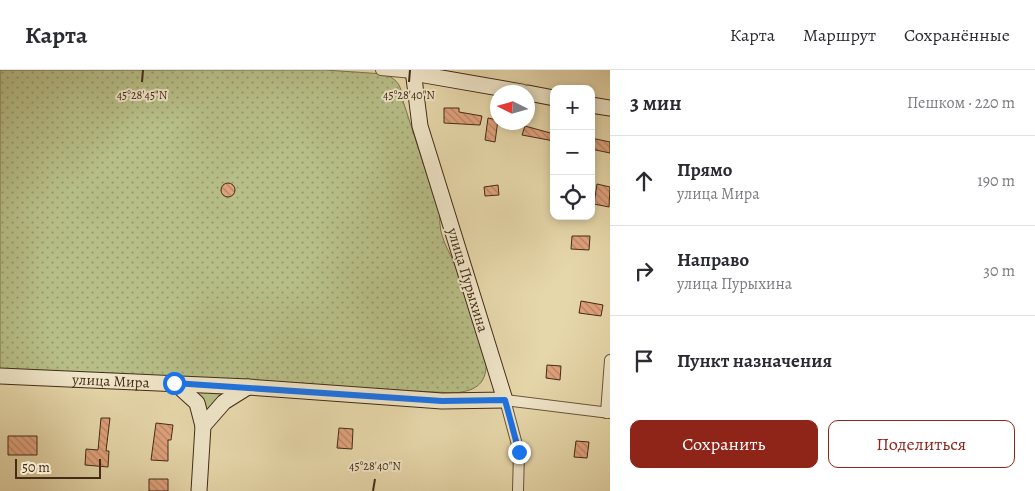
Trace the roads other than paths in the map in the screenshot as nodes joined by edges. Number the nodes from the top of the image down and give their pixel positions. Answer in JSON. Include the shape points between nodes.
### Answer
{"nodes":[{"id":1,"x":381,"y":70,"type":"edge"},
{"id":2,"x":413,"y":71,"type":"edge"},
{"id":3,"x":490,"y":86,"type":"edge"},
{"id":4,"x":535,"y":94,"type":"edge"},
{"id":5,"x":550,"y":97,"type":"edge"},
{"id":6,"x":595,"y":106,"type":"edge"},
{"id":7,"x":610,"y":108,"type":"edge"},
{"id":8,"x":610,"y":360,"type":"edge"},
{"id":9,"x":0,"y":376,"type":"edge"},
{"id":10,"x":174,"y":383,"type":"junction"},
{"id":11,"x":248,"y":387,"type":"junction"},
{"id":12,"x":505,"y":400,"type":"junction"},
{"id":13,"x":608,"y":413,"type":"edge"},
{"id":14,"x":203,"y":426,"type":"junction"},
{"id":15,"x":199,"y":491,"type":"edge"},
{"id":16,"x":518,"y":491,"type":"edge"}],
"edges":[{"from":1,"to":2,"type":"street"},
{"from":2,"to":3,"type":"street"},
{"from":2,"to":12,"type":"street","name":"улица Пурыхина","via":[[420,126]]},
{"from":4,"to":5,"type":"street"},
{"from":6,"to":7,"type":"street"},
{"from":8,"to":13,"type":"street"},
{"from":9,"to":10,"type":"street","name":"улица Мира"},
{"from":10,"to":11,"type":"street","name":"улица Мира"},
{"from":10,"to":14,"type":"street","via":[[197,403]]},
{"from":11,"to":12,"type":"street","name":"улица Мира","via":[[442,401]]},
{"from":11,"to":14,"type":"street","via":[[224,402]]},
{"from":12,"to":13,"type":"street","name":"улица Мира"},
{"from":12,"to":16,"type":"street","name":"улица Пурыхина","via":[[519,452]]},
{"from":14,"to":15,"type":"street"}]}
